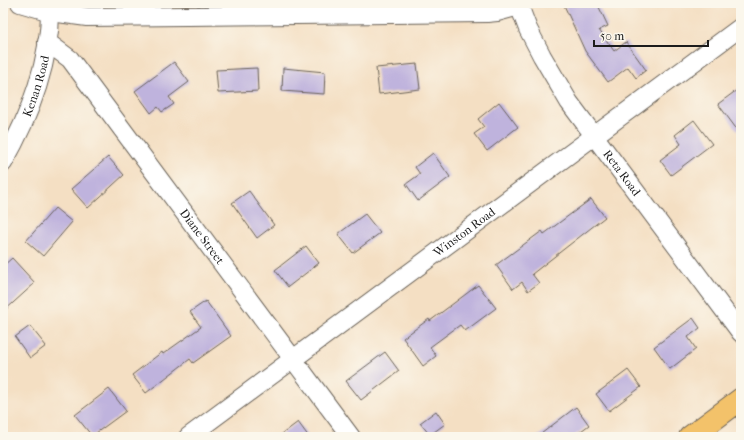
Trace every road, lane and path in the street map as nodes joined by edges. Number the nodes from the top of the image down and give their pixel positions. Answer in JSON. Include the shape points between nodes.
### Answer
{"nodes":[{"id":1,"x":20,"y":3,"type":"edge"},
{"id":2,"x":518,"y":4,"type":"edge"},
{"id":3,"x":50,"y":7,"type":"edge"},
{"id":4,"x":741,"y":27,"type":"edge"},
{"id":5,"x":48,"y":42,"type":"junction"},
{"id":6,"x":594,"y":136,"type":"junction"},
{"id":7,"x":3,"y":163,"type":"edge"},
{"id":8,"x":741,"y":333,"type":"edge"},
{"id":9,"x":293,"y":359,"type":"junction"},
{"id":10,"x":741,"y":399,"type":"edge"},
{"id":11,"x":692,"y":436,"type":"edge"},
{"id":12,"x":188,"y":437,"type":"edge"},
{"id":13,"x":351,"y":437,"type":"edge"}],
"edges":[{"from":1,"to":3,"type":"street"},
{"from":2,"to":3,"type":"street","via":[[487,13],[87,16]]},
{"from":2,"to":6,"type":"street","name":"Reta Road","via":[[542,56],[569,102]]},
{"from":3,"to":5,"type":"street","name":"Kenan Road"},
{"from":4,"to":6,"type":"street","name":"Winston Road"},
{"from":5,"to":7,"type":"street","name":"Kenan Road","via":[[39,80],[27,113]]},
{"from":5,"to":9,"type":"street","name":"Diane Street","via":[[70,59]]},
{"from":6,"to":8,"type":"street","name":"Reta Road"},
{"from":6,"to":9,"type":"street","name":"Winston Road"},
{"from":9,"to":12,"type":"street","name":"Winston Road"},
{"from":9,"to":13,"type":"street","name":"Diane Street"},
{"from":10,"to":11,"type":"highway"}]}
